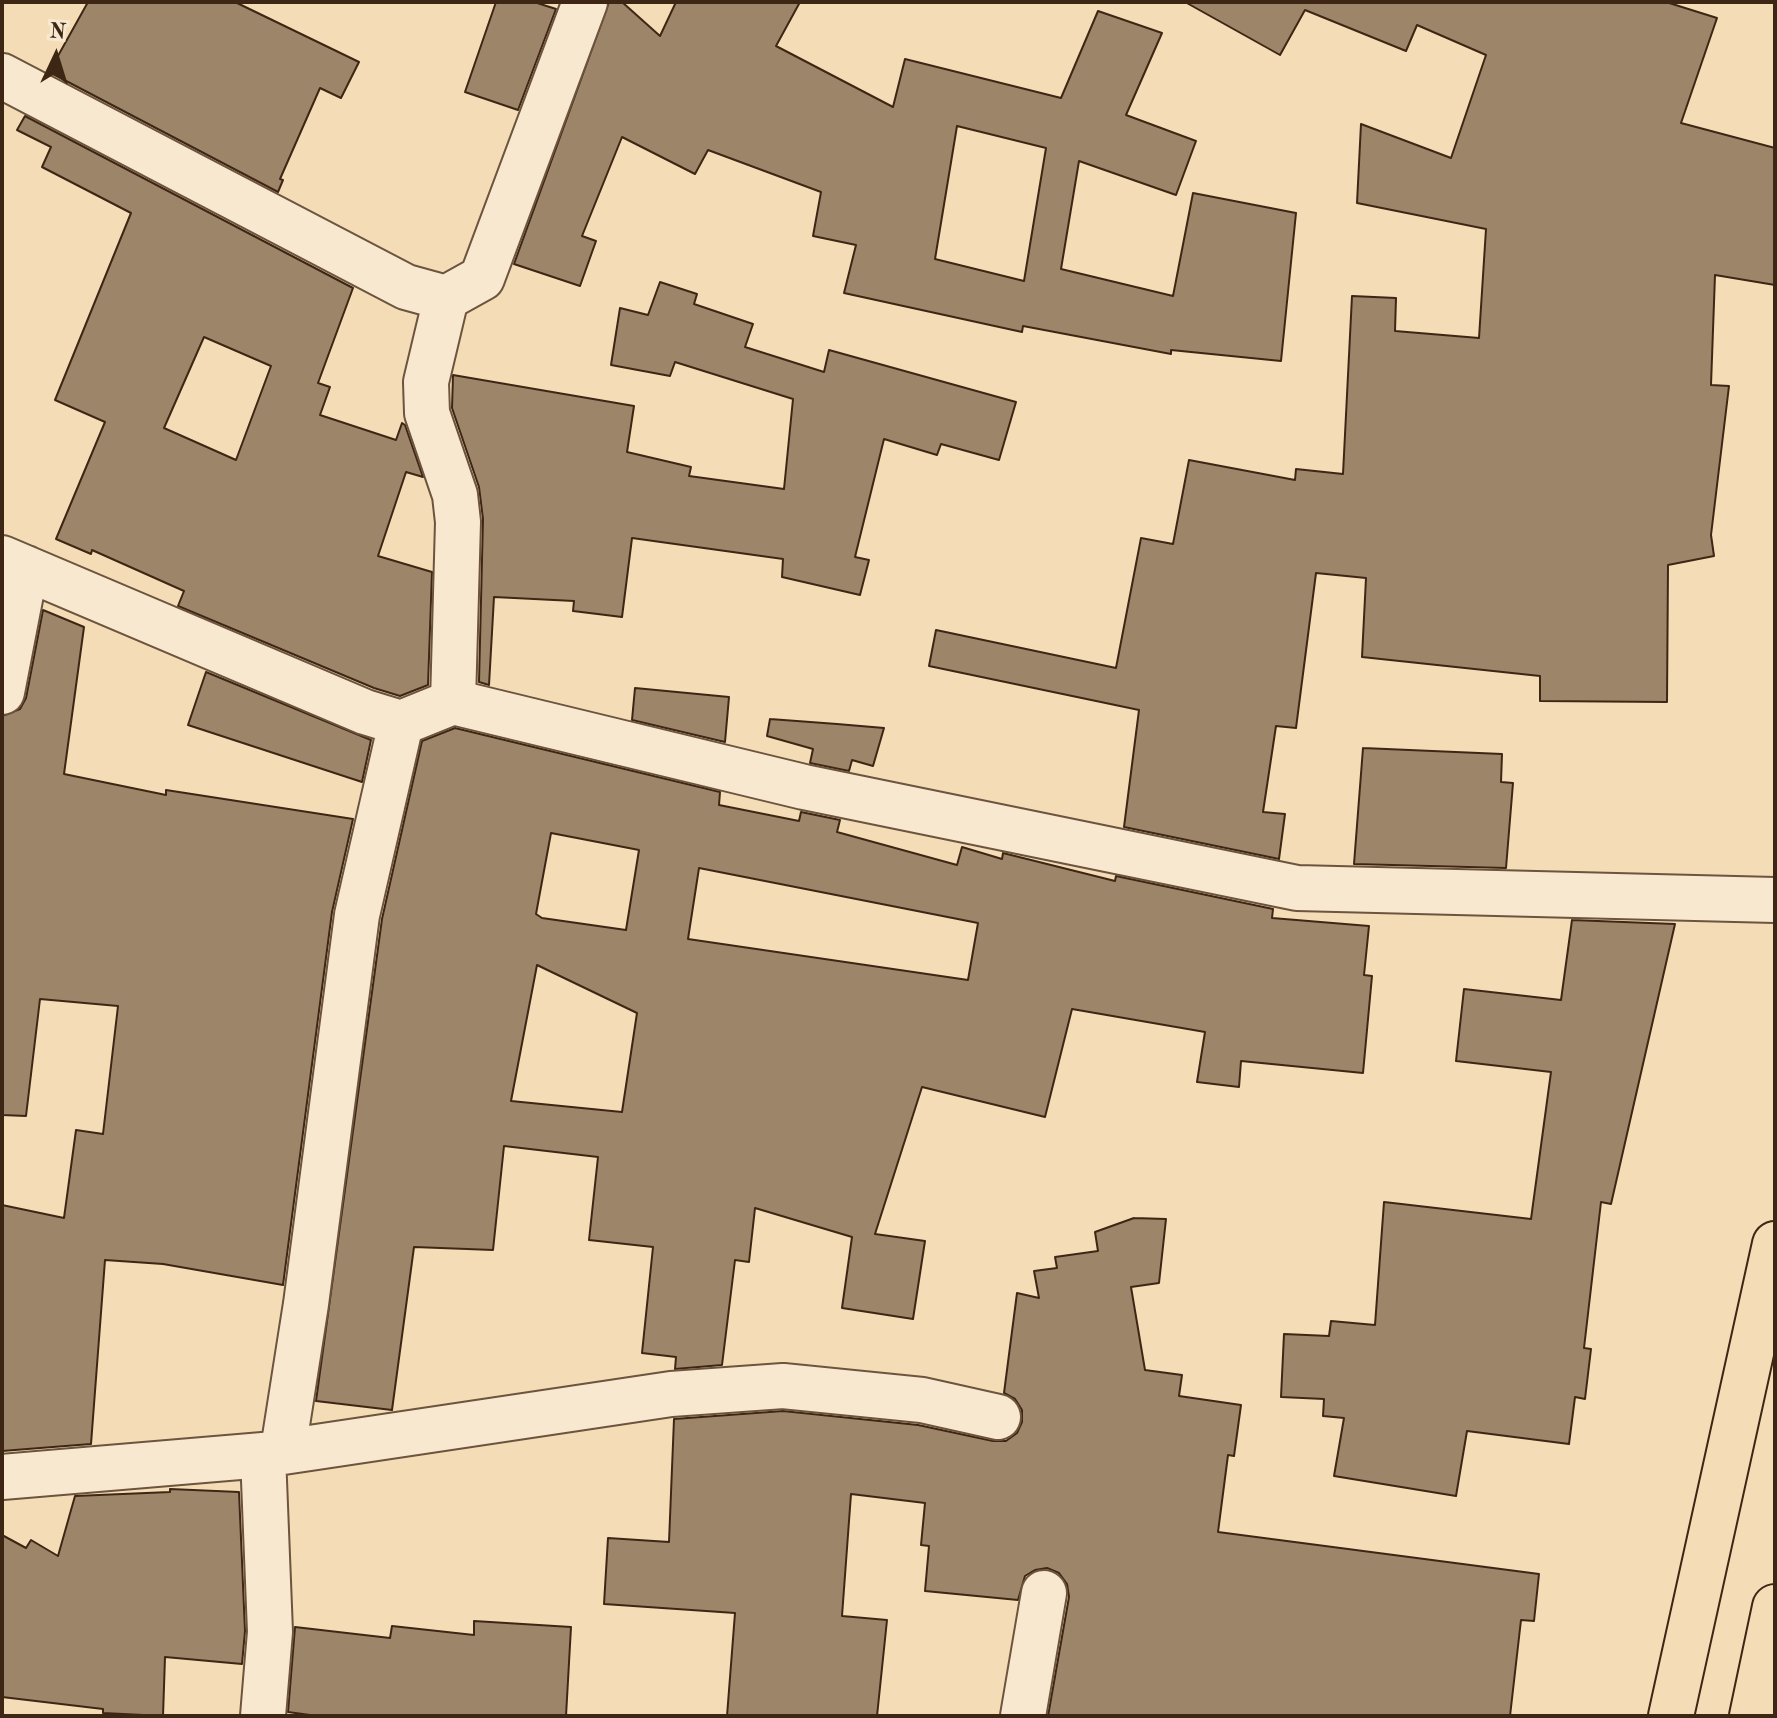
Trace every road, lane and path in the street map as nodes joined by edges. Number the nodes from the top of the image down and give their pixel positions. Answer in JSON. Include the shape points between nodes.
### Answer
{"nodes":[{"id":1,"x":585,"y":2,"type":"edge"},
{"id":2,"x":2,"y":76,"type":"edge"},
{"id":3,"x":446,"y":298,"type":"junction"},
{"id":4,"x":14,"y":563,"type":"edge"},
{"id":5,"x":2,"y":692,"type":"edge"},
{"id":6,"x":453,"y":702,"type":"junction"},
{"id":7,"x":401,"y":723,"type":"junction"},
{"id":8,"x":1775,"y":900,"type":"edge"},
{"id":9,"x":1775,"y":1244,"type":"edge"},
{"id":10,"x":998,"y":1417,"type":"dead end"},
{"id":11,"x":273,"y":1452,"type":"junction"},
{"id":12,"x":2,"y":1477,"type":"edge"},
{"id":13,"x":1044,"y":1593,"type":"dead end"},
{"id":14,"x":1775,"y":1607,"type":"edge"},
{"id":15,"x":263,"y":1716,"type":"edge"},
{"id":16,"x":1023,"y":1716,"type":"edge"},
{"id":17,"x":1671,"y":1716,"type":"edge"},
{"id":18,"x":1752,"y":1716,"type":"edge"}],
"edges":[{"from":1,"to":3,"type":"street","via":[[482,278]]},
{"from":2,"to":3,"type":"street","via":[[406,287]]},
{"from":3,"to":6,"type":"street","via":[[426,382],[427,413],[455,495],[458,522]]},
{"from":4,"to":5,"type":"street"},
{"from":4,"to":7,"type":"street"},
{"from":6,"to":7,"type":"street"},
{"from":6,"to":8,"type":"street","via":[[804,787],[1297,888]]},
{"from":7,"to":11,"type":"street","via":[[357,915],[309,1289]]},
{"from":9,"to":17,"type":"main road"},
{"from":10,"to":11,"type":"street","via":[[922,1400],[783,1386],[671,1394]]},
{"from":11,"to":12,"type":"street"},
{"from":11,"to":15,"type":"street"},
{"from":13,"to":16,"type":"street"},
{"from":14,"to":18,"type":"main road"}]}
